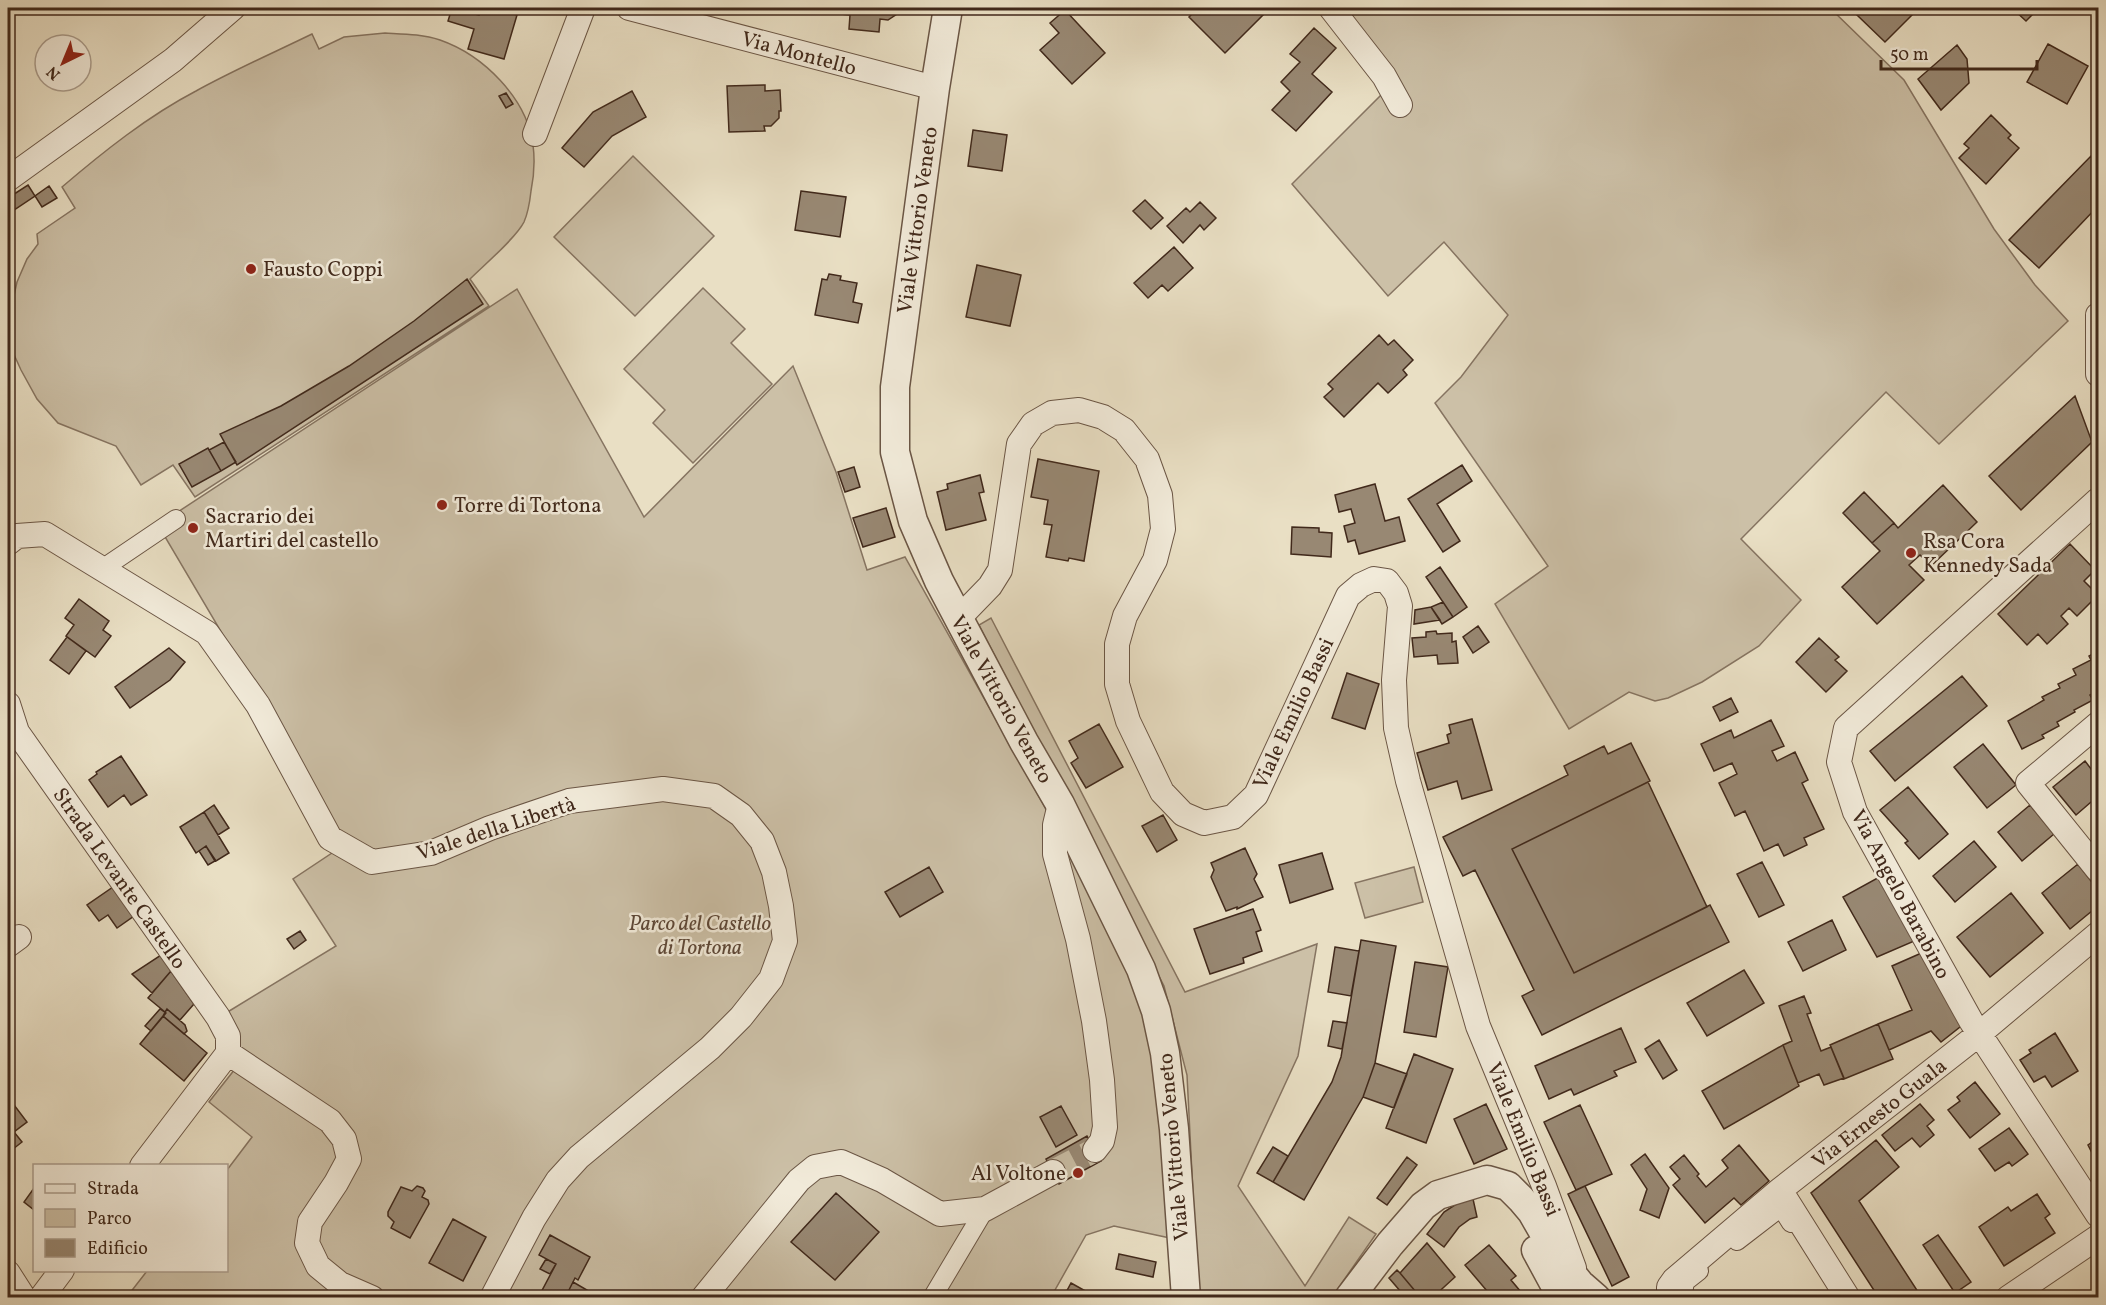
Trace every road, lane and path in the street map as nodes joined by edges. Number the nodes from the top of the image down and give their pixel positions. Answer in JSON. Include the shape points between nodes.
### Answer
{"nodes":[{"id":1,"x":233,"y":8,"type":"edge"},
{"id":2,"x":583,"y":8,"type":"edge"},
{"id":3,"x":629,"y":8,"type":"edge"},
{"id":4,"x":1331,"y":8,"type":"edge"},
{"id":5,"x":951,"y":11,"type":"edge"},
{"id":6,"x":935,"y":88,"type":"junction"},
{"id":7,"x":1400,"y":105,"type":"dead end"},
{"id":8,"x":535,"y":134,"type":"dead end"},
{"id":9,"x":8,"y":179,"type":"edge"},
{"id":10,"x":2098,"y":315,"type":"edge"},
{"id":11,"x":2098,"y":374,"type":"edge"},
{"id":12,"x":2098,"y":500,"type":"edge"},
{"id":13,"x":176,"y":519,"type":"dead end"},
{"id":14,"x":8,"y":543,"type":"edge"},
{"id":15,"x":102,"y":569,"type":"junction"},
{"id":16,"x":958,"y":619,"type":"junction"},
{"id":17,"x":8,"y":704,"type":"edge"},
{"id":18,"x":2098,"y":724,"type":"edge"},
{"id":19,"x":1060,"y":804,"type":"junction"},
{"id":20,"x":2098,"y":870,"type":"edge"},
{"id":21,"x":2098,"y":934,"type":"edge"},
{"id":22,"x":1979,"y":1034,"type":"junction"},
{"id":23,"x":228,"y":1053,"type":"junction"},
{"id":24,"x":1095,"y":1150,"type":"tunnel mouth"},
{"id":25,"x":144,"y":1164,"type":"edge"},
{"id":26,"x":1053,"y":1172,"type":"tunnel mouth"},
{"id":27,"x":1780,"y":1190,"type":"junction"},
{"id":28,"x":985,"y":1209,"type":"junction"},
{"id":29,"x":2098,"y":1215,"type":"edge"},
{"id":30,"x":2098,"y":1238,"type":"edge"},
{"id":31,"x":60,"y":1272,"type":"edge"},
{"id":32,"x":8,"y":1273,"type":"edge"},
{"id":33,"x":1580,"y":1293,"type":"edge"},
{"id":34,"x":24,"y":1298,"type":"edge"},
{"id":35,"x":41,"y":1298,"type":"edge"},
{"id":36,"x":372,"y":1298,"type":"edge"},
{"id":37,"x":492,"y":1298,"type":"edge"},
{"id":38,"x":703,"y":1298,"type":"edge"},
{"id":39,"x":932,"y":1298,"type":"edge"},
{"id":40,"x":1186,"y":1298,"type":"edge"},
{"id":41,"x":1349,"y":1298,"type":"edge"},
{"id":42,"x":1669,"y":1298,"type":"edge"},
{"id":43,"x":1682,"y":1298,"type":"edge"},
{"id":44,"x":1839,"y":1298,"type":"edge"},
{"id":45,"x":1848,"y":1298,"type":"edge"},
{"id":46,"x":2008,"y":1298,"type":"edge"}],
"edges":[{"from":1,"to":9,"type":"street","via":[[173,60]]},
{"from":2,"to":8,"type":"street"},
{"from":3,"to":6,"type":"street","name":"Via Montello"},
{"from":4,"to":7,"type":"street","via":[[1384,76]]},
{"from":5,"to":6,"type":"street"},
{"from":6,"to":16,"type":"street","name":"Viale Vittorio Veneto","via":[[895,387],[895,452],[913,521]]},
{"from":10,"to":11,"type":"street"},
{"from":12,"to":22,"type":"street","name":"Via Angelo Barabino","via":[[1846,728],[1839,762],[1855,812]]},
{"from":13,"to":15,"type":"street"},
{"from":14,"to":15,"type":"street","name":"Viale della Libertà","via":[[17,536],[45,534]]},
{"from":15,"to":37,"type":"street","name":"Viale della Libertà","via":[[207,633],[258,705],[330,838],[372,862],[431,853],[569,801],[663,789],[714,796],[741,815],[762,841],[782,906],[785,941],[771,979],[710,1048],[579,1157],[558,1180]]},
{"from":16,"to":19,"type":"street","name":"Viale Vittorio Veneto"},
{"from":16,"to":33,"type":"street","name":"Viale Emilio Bassi","via":[[1000,570],[1018,444],[1032,424],[1052,413],[1079,410],[1103,417],[1124,430],[1147,459],[1160,495],[1163,529],[1155,560],[1125,616],[1117,644],[1117,684],[1128,721],[1162,792],[1183,814],[1204,823],[1233,817],[1256,795],[1348,596],[1374,579],[1387,581],[1400,606],[1394,680],[1396,729],[1408,781],[1478,1026],[1544,1186]]},
{"from":17,"to":23,"type":"street","name":"Strada Levante Castello","via":[[17,732],[218,1017],[228,1036]]},
{"from":18,"to":20,"type":"street","via":[[2028,783]]},
{"from":19,"to":24,"type":"street","via":[[1055,854],[1078,939],[1094,1021],[1105,1112],[1102,1141]]},
{"from":19,"to":40,"type":"street","name":"Viale Vittorio Veneto","via":[[1141,969],[1156,1011],[1174,1129]]},
{"from":21,"to":22,"type":"street","name":"Via Ernesto Guala"},
{"from":22,"to":27,"type":"street","name":"Via Ernesto Guala"},
{"from":22,"to":29,"type":"street","name":"Via Angelo Barabino"},
{"from":23,"to":25,"type":"street"},
{"from":23,"to":36,"type":"street","via":[[330,1121],[344,1139],[349,1159],[310,1222],[307,1243],[318,1266],[340,1284]]},
{"from":26,"to":28,"type":"street"},
{"from":27,"to":42,"type":"street","name":"Via Ernesto Guala","via":[[1674,1280]]},
{"from":27,"to":45,"type":"street"},
{"from":28,"to":38,"type":"street","via":[[940,1214],[882,1180],[841,1162],[815,1167],[799,1180]]},
{"from":28,"to":39,"type":"street"},
{"from":30,"to":46,"type":"street"},
{"from":31,"to":35,"type":"street"},
{"from":32,"to":34,"type":"street"},
{"from":33,"to":41,"type":"street","via":[[1532,1212],[1508,1186],[1487,1180],[1438,1195],[1423,1206]]},
{"from":43,"to":44,"type":"street","via":[[1685,1282],[1781,1207]]}]}
